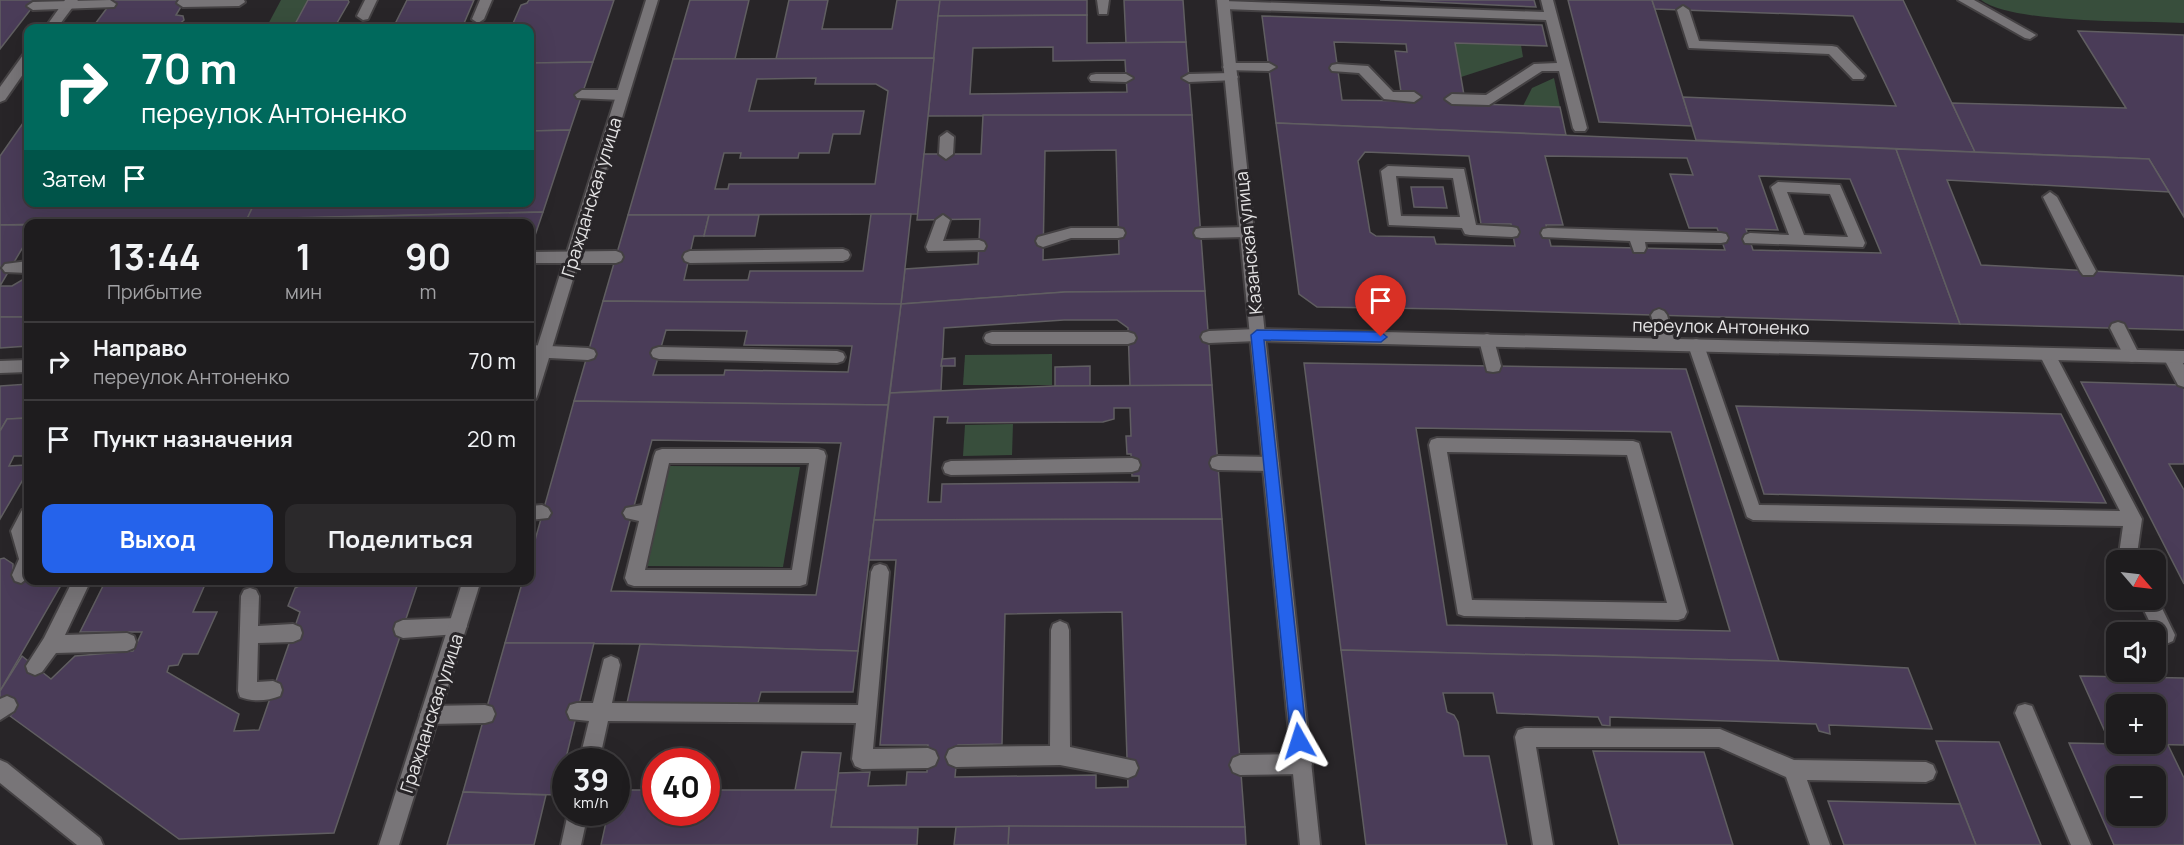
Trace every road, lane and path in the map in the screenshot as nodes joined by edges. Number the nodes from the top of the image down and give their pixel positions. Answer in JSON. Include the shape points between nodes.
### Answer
{"nodes":[{"id":1,"x":370,"y":0,"type":"edge"},
{"id":2,"x":486,"y":0,"type":"edge"},
{"id":3,"x":652,"y":0,"type":"edge"},
{"id":4,"x":1547,"y":0,"type":"edge"},
{"id":5,"x":1964,"y":0,"type":"edge"},
{"id":6,"x":239,"y":2,"type":"dead end"},
{"id":7,"x":1224,"y":2,"type":"edge"},
{"id":8,"x":70,"y":3,"type":"edge"},
{"id":9,"x":183,"y":3,"type":"dead end"},
{"id":10,"x":110,"y":4,"type":"dead end"},
{"id":11,"x":1332,"y":4,"type":"edge"},
{"id":12,"x":33,"y":6,"type":"dead end"},
{"id":13,"x":1683,"y":10,"type":"dead end"},
{"id":14,"x":363,"y":16,"type":"dead end"},
{"id":15,"x":1551,"y":16,"type":"junction"},
{"id":16,"x":478,"y":19,"type":"dead end"},
{"id":17,"x":54,"y":24,"type":"edge"},
{"id":18,"x":2030,"y":35,"type":"dead end"},
{"id":19,"x":24,"y":64,"type":"edge"},
{"id":20,"x":1269,"y":67,"type":"dead end"},
{"id":21,"x":1565,"y":67,"type":"junction"},
{"id":22,"x":1337,"y":68,"type":"dead end"},
{"id":23,"x":1231,"y":72,"type":"junction"},
{"id":24,"x":1858,"y":76,"type":"dead end"},
{"id":25,"x":1096,"y":78,"type":"dead end"},
{"id":26,"x":1126,"y":78,"type":"dead end"},
{"id":27,"x":1189,"y":78,"type":"dead end"},
{"id":28,"x":582,"y":95,"type":"dead end"},
{"id":29,"x":622,"y":95,"type":"junction"},
{"id":30,"x":0,"y":97,"type":"edge"},
{"id":31,"x":1414,"y":97,"type":"dead end"},
{"id":32,"x":1452,"y":99,"type":"dead end"},
{"id":33,"x":1580,"y":128,"type":"dead end"},
{"id":34,"x":947,"y":136,"type":"dead end"},
{"id":35,"x":946,"y":154,"type":"dead end"},
{"id":36,"x":2050,"y":197,"type":"dead end"},
{"id":37,"x":944,"y":220,"type":"dead end"},
{"id":38,"x":1468,"y":223,"type":"junction"},
{"id":39,"x":1247,"y":232,"type":"junction"},
{"id":40,"x":1512,"y":232,"type":"dead end"},
{"id":41,"x":1118,"y":233,"type":"dead end"},
{"id":42,"x":1201,"y":233,"type":"dead end"},
{"id":43,"x":1548,"y":233,"type":"dead end"},
{"id":44,"x":1721,"y":238,"type":"dead end"},
{"id":45,"x":1750,"y":239,"type":"dead end"},
{"id":46,"x":1043,"y":241,"type":"dead end"},
{"id":47,"x":1799,"y":241,"type":"junction"},
{"id":48,"x":979,"y":246,"type":"dead end"},
{"id":49,"x":843,"y":255,"type":"dead end"},
{"id":50,"x":572,"y":257,"type":"junction"},
{"id":51,"x":616,"y":257,"type":"dead end"},
{"id":52,"x":690,"y":257,"type":"dead end"},
{"id":53,"x":534,"y":258,"type":"edge"},
{"id":54,"x":24,"y":267,"type":"edge"},
{"id":55,"x":10,"y":268,"type":"dead end"},
{"id":56,"x":2088,"y":271,"type":"dead end"},
{"id":57,"x":1659,"y":315,"type":"dead end"},
{"id":58,"x":2118,"y":328,"type":"dead end"},
{"id":59,"x":1257,"y":335,"type":"junction"},
{"id":60,"x":1209,"y":337,"type":"dead end"},
{"id":61,"x":992,"y":338,"type":"dead end"},
{"id":62,"x":1128,"y":338,"type":"dead end"},
{"id":63,"x":1486,"y":340,"type":"junction"},
{"id":64,"x":1667,"y":344,"type":"junction"},
{"id":65,"x":1696,"y":345,"type":"junction"},
{"id":66,"x":536,"y":351,"type":"edge"},
{"id":67,"x":659,"y":353,"type":"dead end"},
{"id":68,"x":588,"y":354,"type":"dead end"},
{"id":69,"x":2047,"y":354,"type":"junction"},
{"id":70,"x":2132,"y":356,"type":"junction"},
{"id":71,"x":837,"y":357,"type":"dead end"},
{"id":72,"x":2177,"y":357,"type":"edge"},
{"id":73,"x":24,"y":366,"type":"edge"},
{"id":74,"x":1493,"y":366,"type":"dead end"},
{"id":75,"x":0,"y":367,"type":"edge"},
{"id":76,"x":2184,"y":380,"type":"edge"},
{"id":77,"x":1510,"y":438,"type":"joint"},
{"id":78,"x":1218,"y":464,"type":"dead end"},
{"id":79,"x":1270,"y":464,"type":"junction"},
{"id":80,"x":1132,"y":465,"type":"dead end"},
{"id":81,"x":951,"y":468,"type":"dead end"},
{"id":82,"x":641,"y":513,"type":"joint"},
{"id":83,"x":2133,"y":519,"type":"junction"},
{"id":84,"x":24,"y":523,"type":"edge"},
{"id":85,"x":24,"y":545,"type":"edge"},
{"id":86,"x":2129,"y":550,"type":"edge"},
{"id":87,"x":24,"y":568,"type":"edge"},
{"id":88,"x":880,"y":572,"type":"dead end"},
{"id":89,"x":21,"y":575,"type":"dead end"},
{"id":90,"x":80,"y":585,"type":"edge"},
{"id":91,"x":470,"y":585,"type":"edge"},
{"id":92,"x":250,"y":596,"type":"dead end"},
{"id":93,"x":458,"y":626,"type":"junction"},
{"id":94,"x":403,"y":629,"type":"dead end"},
{"id":95,"x":1060,"y":630,"type":"dead end"},
{"id":96,"x":293,"y":633,"type":"dead end"},
{"id":97,"x":249,"y":635,"type":"junction"},
{"id":98,"x":127,"y":642,"type":"dead end"},
{"id":99,"x":51,"y":644,"type":"junction"},
{"id":100,"x":611,"y":665,"type":"dead end"},
{"id":101,"x":34,"y":666,"type":"dead end"},
{"id":102,"x":273,"y":690,"type":"dead end"},
{"id":103,"x":577,"y":712,"type":"dead end"},
{"id":104,"x":600,"y":713,"type":"junction"},
{"id":105,"x":2025,"y":713,"type":"dead end"},
{"id":106,"x":485,"y":714,"type":"dead end"},
{"id":107,"x":867,"y":714,"type":"junction"},
{"id":108,"x":430,"y":715,"type":"junction"},
{"id":109,"x":592,"y":748,"type":"edge"},
{"id":110,"x":1060,"y":755,"type":"junction"},
{"id":111,"x":956,"y":757,"type":"dead end"},
{"id":112,"x":928,"y":758,"type":"dead end"},
{"id":113,"x":1302,"y":764,"type":"junction"},
{"id":114,"x":1240,"y":765,"type":"dead end"},
{"id":115,"x":1128,"y":768,"type":"dead end"},
{"id":116,"x":0,"y":770,"type":"edge"},
{"id":117,"x":1794,"y":770,"type":"junction"},
{"id":118,"x":1926,"y":772,"type":"dead end"},
{"id":119,"x":575,"y":826,"type":"edge"},
{"id":120,"x":93,"y":845,"type":"edge"},
{"id":121,"x":389,"y":845,"type":"edge"},
{"id":122,"x":571,"y":845,"type":"edge"},
{"id":123,"x":1310,"y":845,"type":"edge"},
{"id":124,"x":1543,"y":845,"type":"edge"},
{"id":125,"x":1820,"y":845,"type":"edge"},
{"id":126,"x":2081,"y":845,"type":"edge"}],
"edges":[{"from":1,"to":14,"type":"street"},
{"from":2,"to":16,"type":"street"},
{"from":3,"to":29,"type":"street","name":"Гражданская улица"},
{"from":4,"to":15,"type":"street"},
{"from":5,"to":18,"type":"street"},
{"from":6,"to":9,"type":"street"},
{"from":7,"to":11,"type":"street"},
{"from":7,"to":23,"type":"street","name":"Казанская улица"},
{"from":8,"to":10,"type":"street"},
{"from":8,"to":12,"type":"street"},
{"from":8,"to":17,"type":"street"},
{"from":11,"to":15,"type":"street"},
{"from":13,"to":24,"type":"street","via":[[1694,45],[1832,50]]},
{"from":15,"to":21,"type":"street"},
{"from":19,"to":30,"type":"street"},
{"from":20,"to":23,"type":"street"},
{"from":21,"to":32,"type":"street","via":[[1539,67],[1489,100]]},
{"from":21,"to":33,"type":"street"},
{"from":22,"to":31,"type":"street","via":[[1363,69],[1389,96]]},
{"from":23,"to":27,"type":"street"},
{"from":23,"to":39,"type":"street","name":"Казанская улица"},
{"from":25,"to":26,"type":"street"},
{"from":28,"to":29,"type":"street"},
{"from":29,"to":50,"type":"street","name":"Гражданская улица"},
{"from":34,"to":35,"type":"street"},
{"from":36,"to":56,"type":"street"},
{"from":37,"to":48,"type":"street","via":[[933,247]]},
{"from":38,"to":38,"type":"street","via":[[1394,221],[1388,171],[1459,173]]},
{"from":38,"to":40,"type":"street","via":[[1470,230]]},
{"from":39,"to":42,"type":"street"},
{"from":39,"to":59,"type":"street","name":"Казанская улица"},
{"from":41,"to":46,"type":"street","via":[[1071,233]]},
{"from":43,"to":44,"type":"street","via":[[1638,242]]},
{"from":45,"to":47,"type":"street"},
{"from":47,"to":47,"type":"street","via":[[1858,243],[1835,189],[1778,187]]},
{"from":49,"to":52,"type":"street"},
{"from":50,"to":51,"type":"street"},
{"from":50,"to":53,"type":"street"},
{"from":50,"to":66,"type":"street","name":"Гражданская улица"},
{"from":54,"to":55,"type":"street"},
{"from":57,"to":64,"type":"street"},
{"from":58,"to":70,"type":"street"},
{"from":59,"to":60,"type":"street","name":"переулок Антоненко"},
{"from":59,"to":63,"type":"street","name":"переулок Антоненко"},
{"from":59,"to":79,"type":"street","name":"Казанская улица"},
{"from":61,"to":62,"type":"street"},
{"from":63,"to":64,"type":"street","name":"переулок Антоненко"},
{"from":63,"to":74,"type":"street"},
{"from":64,"to":65,"type":"street","name":"переулок Антоненко"},
{"from":65,"to":69,"type":"street","name":"переулок Антоненко"},
{"from":65,"to":83,"type":"street","via":[[1753,512]]},
{"from":66,"to":68,"type":"street"},
{"from":67,"to":71,"type":"street"},
{"from":69,"to":70,"type":"street","name":"переулок Антоненко"},
{"from":69,"to":83,"type":"street"},
{"from":70,"to":72,"type":"street","name":"переулок Антоненко"},
{"from":72,"to":76,"type":"street"},
{"from":73,"to":75,"type":"street"},
{"from":77,"to":77,"type":"street","via":[[1437,445],[1464,608],[1678,612],[1633,448]]},
{"from":78,"to":79,"type":"street"},
{"from":79,"to":113,"type":"street","name":"Казанская улица"},
{"from":80,"to":81,"type":"street"},
{"from":82,"to":82,"type":"street","via":[[662,456],[818,456],[800,578],[634,578]]},
{"from":83,"to":86,"type":"street"},
{"from":84,"to":85,"type":"street","via":[[20,531]]},
{"from":87,"to":89,"type":"street"},
{"from":88,"to":107,"type":"street"},
{"from":90,"to":99,"type":"street"},
{"from":91,"to":93,"type":"street","name":"Гражданская улица"},
{"from":92,"to":97,"type":"street"},
{"from":93,"to":94,"type":"street"},
{"from":93,"to":108,"type":"street","name":"Гражданская улица"},
{"from":95,"to":110,"type":"street"},
{"from":96,"to":97,"type":"street"},
{"from":97,"to":102,"type":"street","via":[[247,691]]},
{"from":98,"to":99,"type":"street"},
{"from":99,"to":101,"type":"street"},
{"from":100,"to":104,"type":"street"},
{"from":103,"to":104,"type":"street"},
{"from":104,"to":107,"type":"street"},
{"from":104,"to":109,"type":"street"},
{"from":105,"to":126,"type":"street"},
{"from":106,"to":108,"type":"street"},
{"from":107,"to":112,"type":"street","via":[[862,759]]},
{"from":108,"to":121,"type":"street","name":"Гражданская улица"},
{"from":110,"to":111,"type":"street"},
{"from":110,"to":115,"type":"street"},
{"from":113,"to":114,"type":"street"},
{"from":113,"to":123,"type":"street","name":"Казанская улица"},
{"from":116,"to":120,"type":"street"},
{"from":117,"to":118,"type":"street"},
{"from":117,"to":124,"type":"street","via":[[1720,738],[1525,737]]},
{"from":117,"to":125,"type":"street"},
{"from":119,"to":122,"type":"street"}]}
